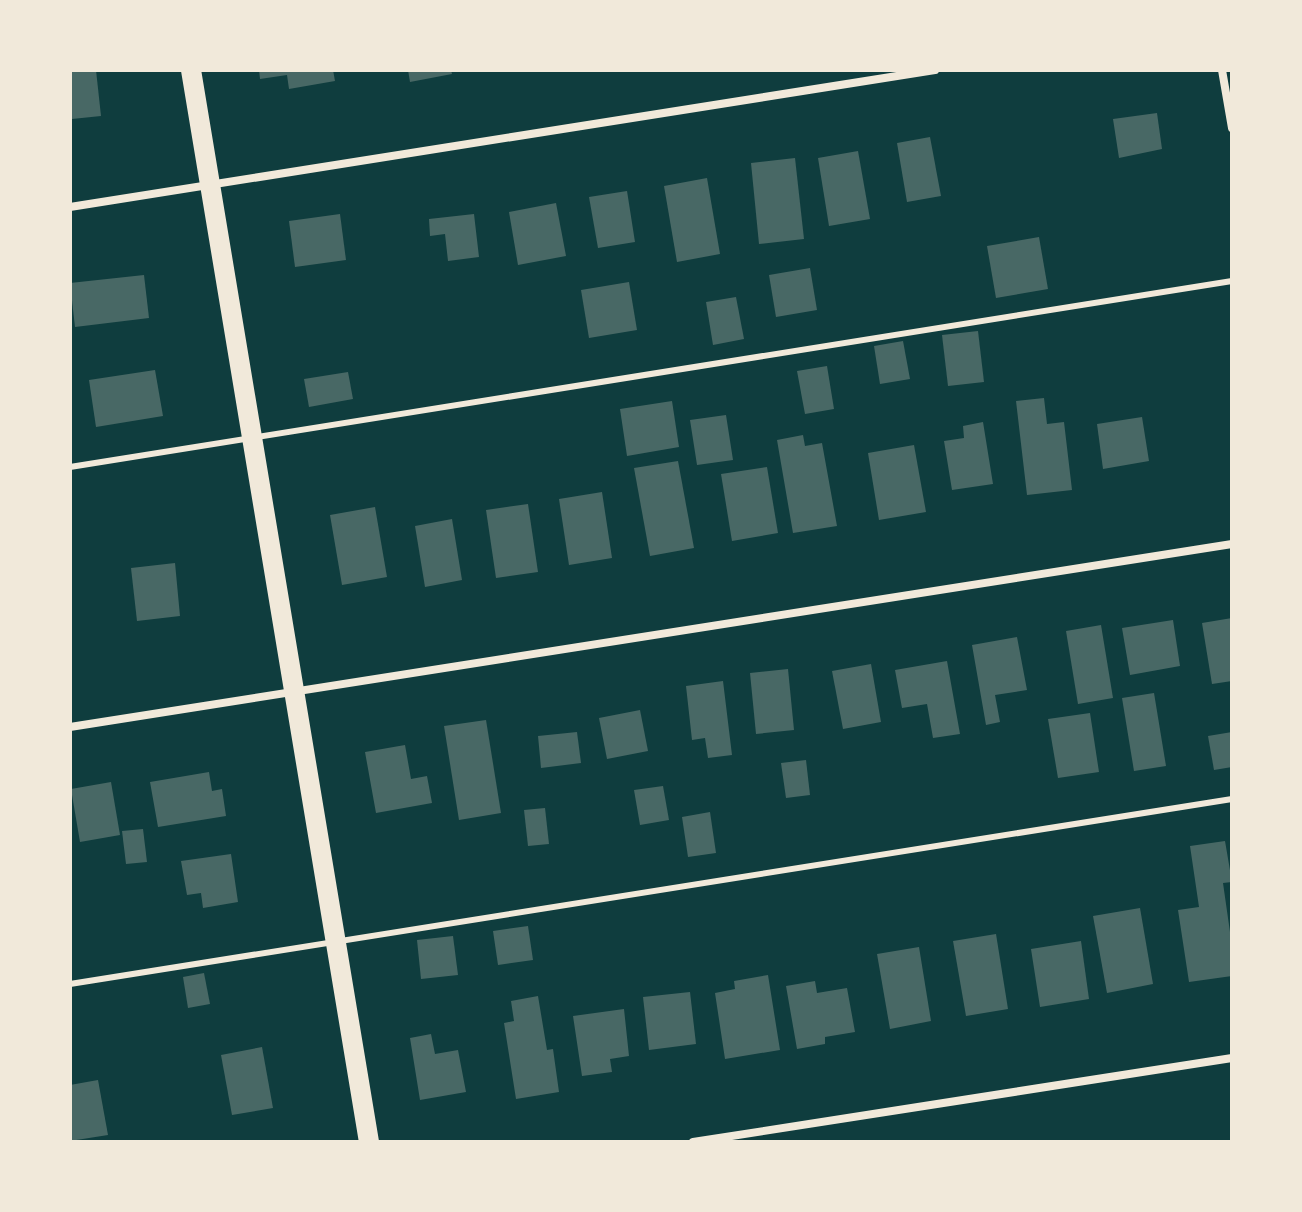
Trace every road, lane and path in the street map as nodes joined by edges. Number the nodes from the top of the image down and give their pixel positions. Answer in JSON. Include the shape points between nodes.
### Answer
{"nodes":[{"id":1,"x":191,"y":70,"type":"edge"},
{"id":2,"x":935,"y":70,"type":"edge"},
{"id":3,"x":1222,"y":70,"type":"edge"},
{"id":4,"x":1232,"y":128,"type":"edge"},
{"id":5,"x":210,"y":184,"type":"junction"},
{"id":6,"x":70,"y":207,"type":"edge"},
{"id":7,"x":1232,"y":281,"type":"edge"},
{"id":8,"x":252,"y":439,"type":"junction"},
{"id":9,"x":70,"y":467,"type":"edge"},
{"id":10,"x":1232,"y":544,"type":"edge"},
{"id":11,"x":296,"y":691,"type":"junction"},
{"id":12,"x":70,"y":727,"type":"edge"},
{"id":13,"x":1232,"y":799,"type":"edge"},
{"id":14,"x":336,"y":944,"type":"junction"},
{"id":15,"x":70,"y":984,"type":"edge"},
{"id":16,"x":1232,"y":1058,"type":"edge"},
{"id":17,"x":369,"y":1142,"type":"edge"},
{"id":18,"x":693,"y":1142,"type":"edge"}],
"edges":[{"from":1,"to":5,"type":"main road"},
{"from":2,"to":5,"type":"street"},
{"from":3,"to":4,"type":"street"},
{"from":5,"to":6,"type":"street"},
{"from":5,"to":8,"type":"main road"},
{"from":7,"to":8,"type":"lane"},
{"from":8,"to":9,"type":"lane"},
{"from":8,"to":11,"type":"main road"},
{"from":10,"to":11,"type":"street"},
{"from":11,"to":12,"type":"street"},
{"from":11,"to":14,"type":"main road"},
{"from":13,"to":14,"type":"lane"},
{"from":14,"to":15,"type":"lane"},
{"from":14,"to":17,"type":"main road"},
{"from":16,"to":18,"type":"street"}]}
